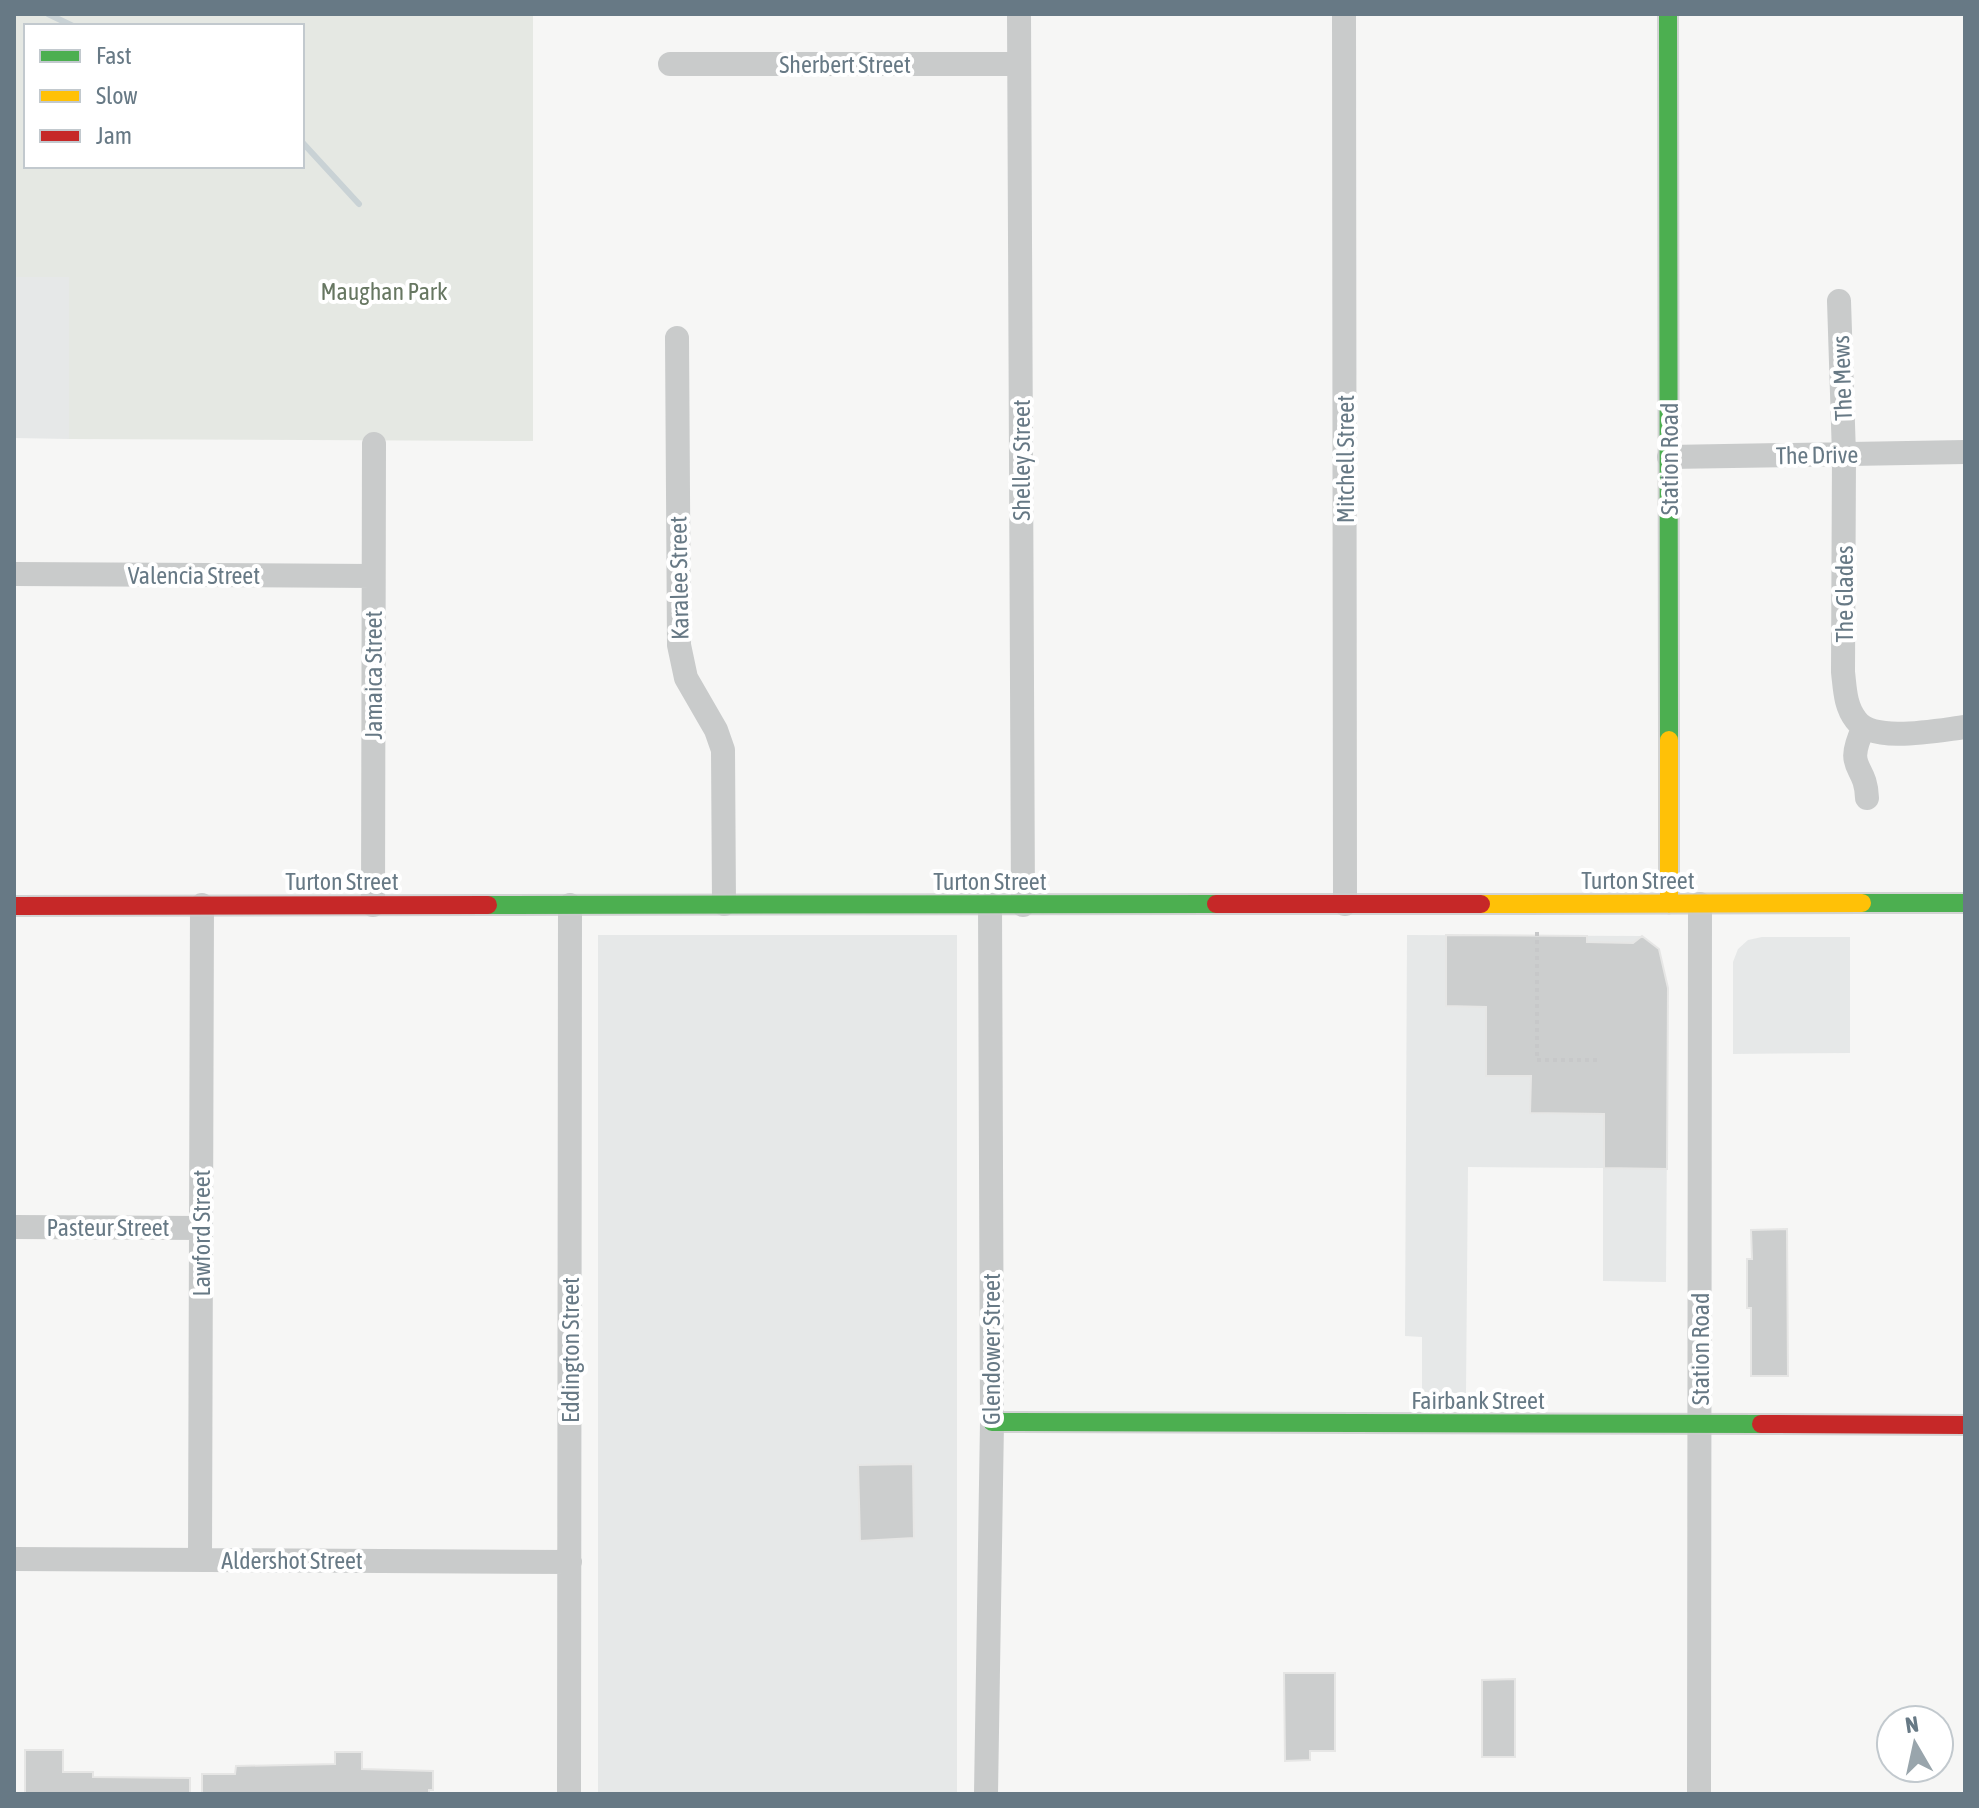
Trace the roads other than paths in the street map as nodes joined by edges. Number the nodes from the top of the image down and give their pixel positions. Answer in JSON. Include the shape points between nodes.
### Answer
{"nodes":[{"id":1,"x":1019,"y":14,"type":"edge"},
{"id":2,"x":1344,"y":14,"type":"edge"},
{"id":3,"x":1668,"y":14,"type":"edge"},
{"id":4,"x":670,"y":64,"type":"dead end"},
{"id":5,"x":1019,"y":64,"type":"junction"},
{"id":6,"x":1839,"y":301,"type":"dead end"},
{"id":7,"x":677,"y":338,"type":"dead end"},
{"id":8,"x":374,"y":444,"type":"dead end"},
{"id":9,"x":1965,"y":452,"type":"edge"},
{"id":10,"x":1844,"y":455,"type":"junction"},
{"id":11,"x":1669,"y":457,"type":"junction"},
{"id":12,"x":14,"y":574,"type":"edge"},
{"id":13,"x":373,"y":576,"type":"junction"},
{"id":14,"x":1864,"y":727,"type":"junction"},
{"id":15,"x":1965,"y":727,"type":"edge"},
{"id":16,"x":1867,"y":798,"type":"dead end"},
{"id":17,"x":1965,"y":903,"type":"edge"},
{"id":18,"x":724,"y":904,"type":"junction"},
{"id":19,"x":1345,"y":904,"type":"junction"},
{"id":20,"x":1669,"y":904,"type":"junction"},
{"id":21,"x":1700,"y":904,"type":"junction"},
{"id":22,"x":202,"y":905,"type":"junction"},
{"id":23,"x":373,"y":905,"type":"junction"},
{"id":24,"x":570,"y":905,"type":"junction"},
{"id":25,"x":990,"y":905,"type":"junction"},
{"id":26,"x":1023,"y":905,"type":"junction"},
{"id":27,"x":14,"y":906,"type":"edge"},
{"id":28,"x":14,"y":1227,"type":"edge"},
{"id":29,"x":201,"y":1228,"type":"junction"},
{"id":30,"x":992,"y":1422,"type":"junction"},
{"id":31,"x":1699,"y":1424,"type":"junction"},
{"id":32,"x":1965,"y":1425,"type":"edge"},
{"id":33,"x":14,"y":1559,"type":"edge"},
{"id":34,"x":200,"y":1560,"type":"junction"},
{"id":35,"x":570,"y":1562,"type":"junction"},
{"id":36,"x":569,"y":1794,"type":"edge"},
{"id":37,"x":986,"y":1794,"type":"edge"},
{"id":38,"x":1699,"y":1794,"type":"edge"}],
"edges":[{"from":1,"to":5,"type":"street","name":"Shelley Street"},
{"from":2,"to":19,"type":"street","name":"Mitchell Street"},
{"from":3,"to":11,"type":"street","name":"Station Road"},
{"from":4,"to":5,"type":"street","name":"Sherbert Street"},
{"from":5,"to":26,"type":"street","name":"Shelley Street"},
{"from":6,"to":10,"type":"street","name":"The Mews"},
{"from":7,"to":18,"type":"street","name":"Karalee Street","via":[[679,645],[686,678],[723,750]]},
{"from":8,"to":13,"type":"street","name":"Jamaica Street"},
{"from":9,"to":10,"type":"street","name":"The Drive"},
{"from":10,"to":11,"type":"street","name":"The Drive"},
{"from":10,"to":14,"type":"street","name":"The Glades","via":[[1843,672],[1846,701]]},
{"from":11,"to":20,"type":"street","name":"Station Road"},
{"from":12,"to":13,"type":"street","name":"Valencia Street"},
{"from":13,"to":23,"type":"street","name":"Jamaica Street"},
{"from":14,"to":15,"type":"street","via":[[1898,734]]},
{"from":14,"to":16,"type":"street","via":[[1854,763],[1866,783]]},
{"from":17,"to":21,"type":"street","name":"Turton Street"},
{"from":18,"to":24,"type":"street","name":"Turton Street"},
{"from":18,"to":25,"type":"street","name":"Turton Street"},
{"from":19,"to":20,"type":"street","name":"Turton Street"},
{"from":19,"to":26,"type":"street","name":"Turton Street"},
{"from":20,"to":21,"type":"street","name":"Turton Street"},
{"from":21,"to":31,"type":"street","name":"Station Road"},
{"from":22,"to":23,"type":"street","name":"Turton Street"},
{"from":22,"to":27,"type":"street","name":"Turton Street"},
{"from":22,"to":29,"type":"street","name":"Lawford Street"},
{"from":23,"to":24,"type":"street","name":"Turton Street"},
{"from":24,"to":35,"type":"street","name":"Eddington Street"},
{"from":25,"to":26,"type":"street","name":"Turton Street"},
{"from":25,"to":30,"type":"street","name":"Glendower Street"},
{"from":28,"to":29,"type":"street","name":"Pasteur Street"},
{"from":29,"to":34,"type":"street","name":"Lawford Street"},
{"from":30,"to":31,"type":"street","name":"Fairbank Street"},
{"from":30,"to":37,"type":"street","name":"Glendower Street"},
{"from":31,"to":32,"type":"street","name":"Fairbank Street"},
{"from":31,"to":38,"type":"street","name":"Station Road"},
{"from":33,"to":34,"type":"street","name":"Aldershot Street"},
{"from":34,"to":35,"type":"street","name":"Aldershot Street"},
{"from":35,"to":36,"type":"street","name":"Eddington Street"}]}
